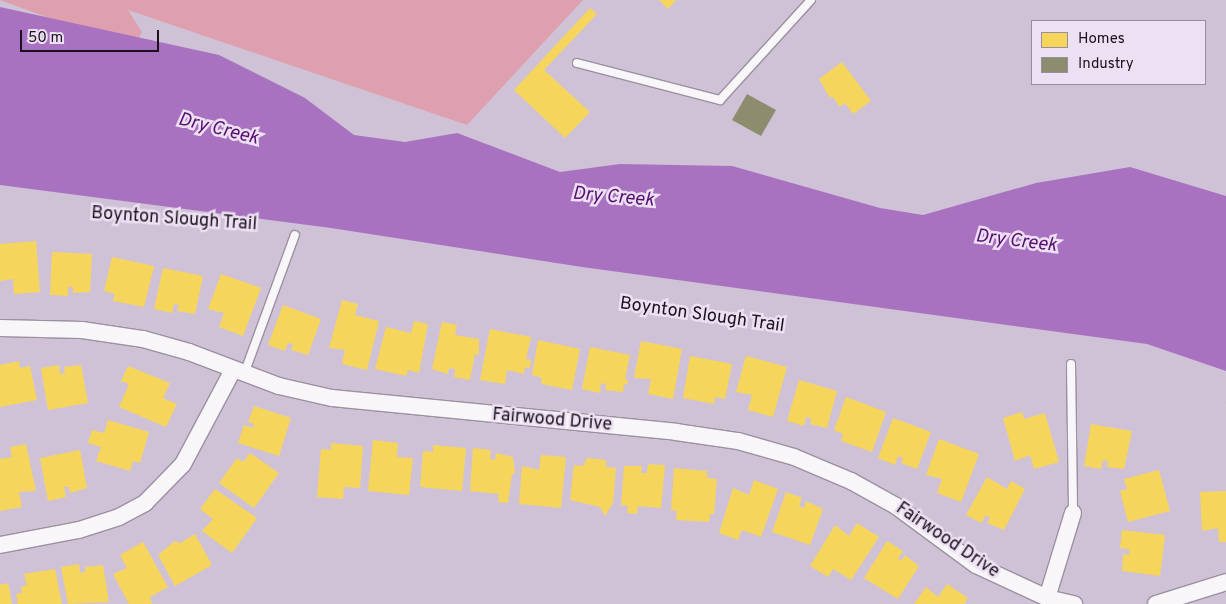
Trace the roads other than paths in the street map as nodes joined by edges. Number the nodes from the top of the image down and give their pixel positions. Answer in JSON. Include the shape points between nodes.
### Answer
{"nodes":[{"id":1,"x":811,"y":0,"type":"edge"},
{"id":2,"x":577,"y":63,"type":"dead end"},
{"id":3,"x":295,"y":235,"type":"road end"},
{"id":4,"x":0,"y":328,"type":"edge"},
{"id":5,"x":1071,"y":364,"type":"road end"},
{"id":6,"x":238,"y":372,"type":"junction"},
{"id":7,"x":1073,"y":513,"type":"joint"},
{"id":8,"x":0,"y":545,"type":"edge"},
{"id":9,"x":1226,"y":582,"type":"edge"},
{"id":10,"x":1047,"y":598,"type":"junction"},
{"id":11,"x":1074,"y":604,"type":"edge"},
{"id":12,"x":1156,"y":604,"type":"edge"}],
"edges":[{"from":1,"to":2,"type":"lane","via":[[720,100]]},
{"from":3,"to":6,"type":"lane"},
{"from":4,"to":6,"type":"street","name":"Fairwood Drive","via":[[82,330],[142,339],[189,352]]},
{"from":5,"to":7,"type":"lane"},
{"from":6,"to":8,"type":"street","via":[[183,464],[144,503],[119,517],[79,530]]},
{"from":6,"to":10,"type":"street","name":"Fairwood Drive","via":[[278,386],[350,401],[676,432],[747,444],[794,457],[850,481],[896,506],[976,565]]},
{"from":7,"to":10,"type":"street"},
{"from":9,"to":12,"type":"street"},
{"from":10,"to":11,"type":"street","name":"Fairwood Drive"}]}
